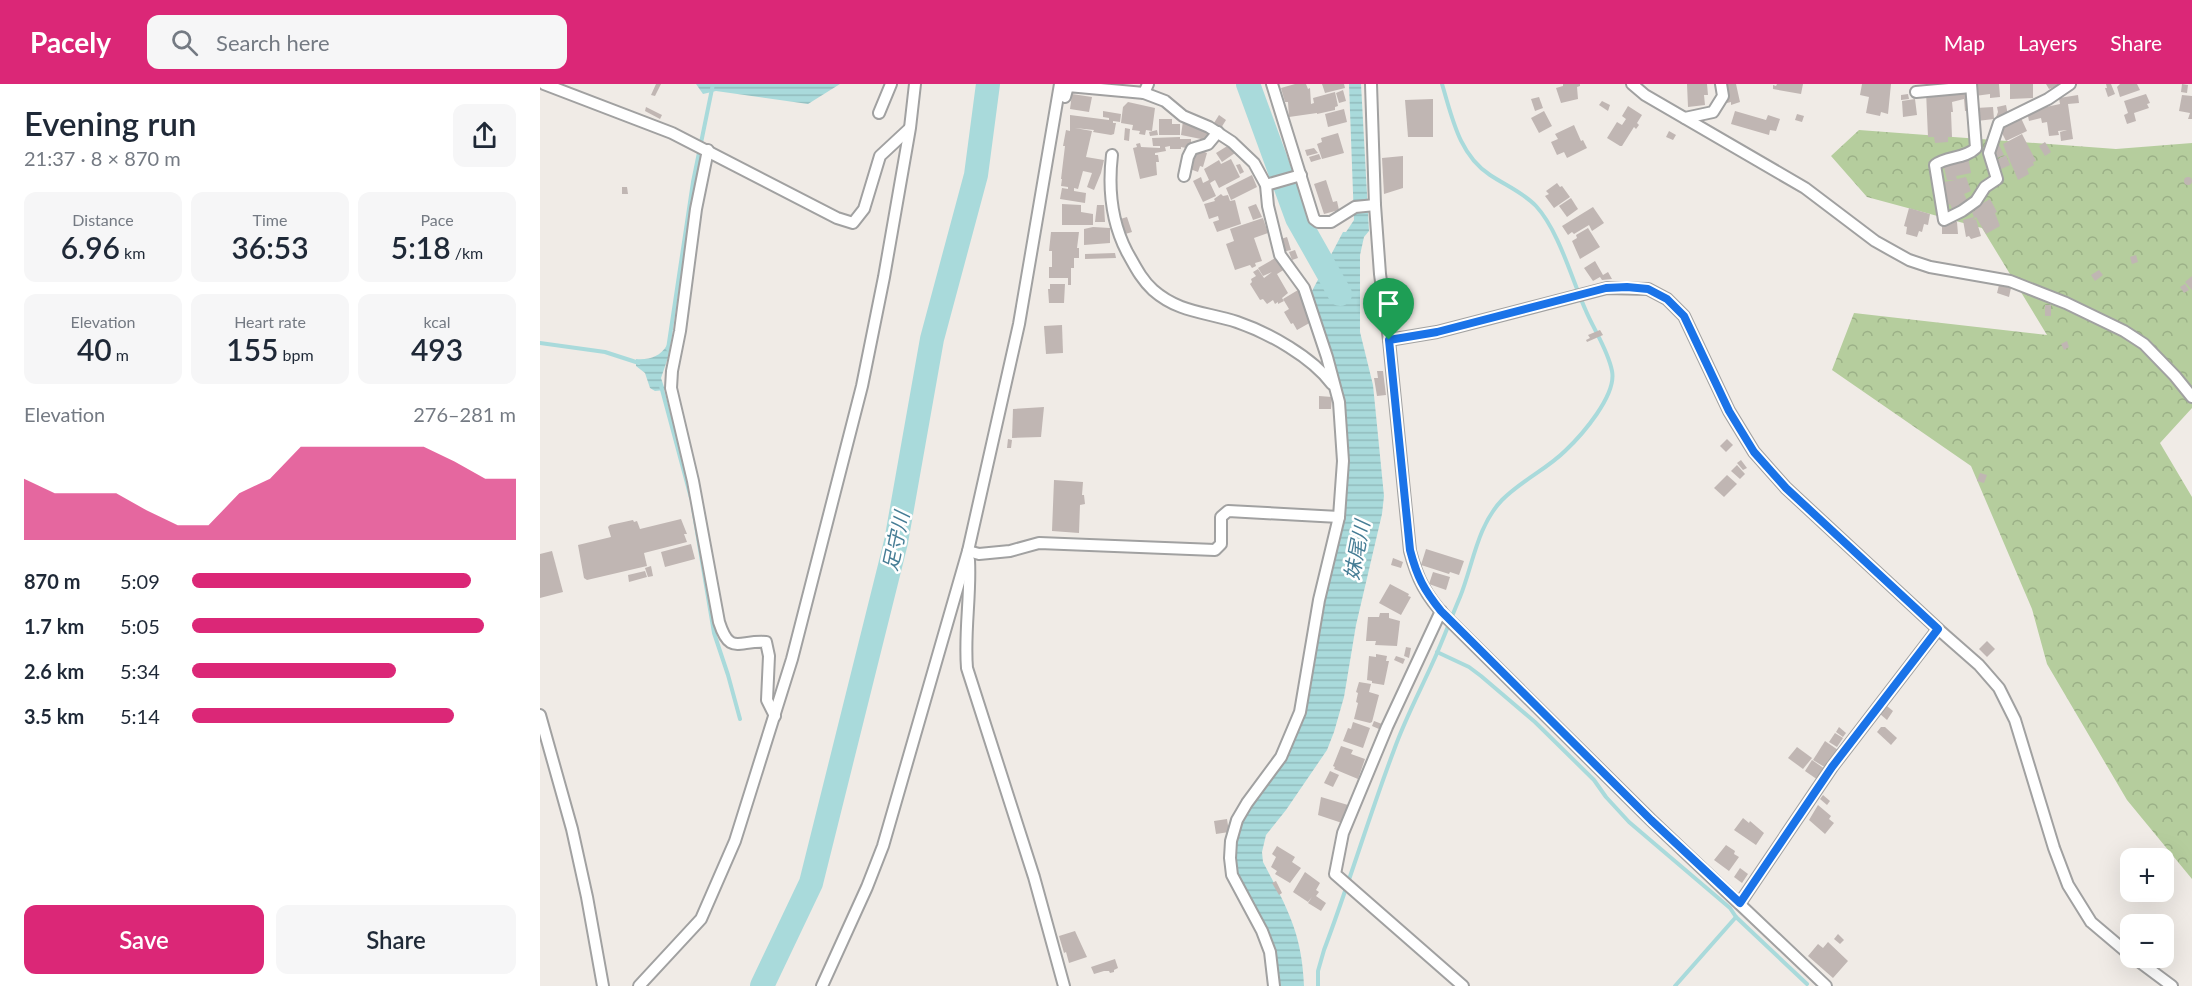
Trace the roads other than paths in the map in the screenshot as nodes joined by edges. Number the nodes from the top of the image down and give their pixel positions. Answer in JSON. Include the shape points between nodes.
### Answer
{"nodes":[{"id":1,"x":544,"y":84,"type":"edge"},
{"id":2,"x":891,"y":84,"type":"edge"},
{"id":3,"x":915,"y":84,"type":"edge"},
{"id":4,"x":1060,"y":84,"type":"edge"},
{"id":5,"x":1272,"y":84,"type":"edge"},
{"id":6,"x":1371,"y":84,"type":"edge"},
{"id":7,"x":1632,"y":84,"type":"edge"},
{"id":8,"x":1721,"y":84,"type":"edge"},
{"id":9,"x":2070,"y":84,"type":"edge"},
{"id":10,"x":1971,"y":86,"type":"edge"},
{"id":11,"x":1146,"y":88,"type":"edge"},
{"id":12,"x":1916,"y":92,"type":"dead end"},
{"id":13,"x":879,"y":113,"type":"dead end"},
{"id":14,"x":1685,"y":118,"type":"junction"},
{"id":15,"x":910,"y":128,"type":"junction"},
{"id":16,"x":1052,"y":131,"type":"junction"},
{"id":17,"x":1218,"y":132,"type":"junction"},
{"id":18,"x":702,"y":147,"type":"junction"},
{"id":19,"x":1112,"y":155,"type":"dead end"},
{"id":20,"x":1298,"y":175,"type":"junction"},
{"id":21,"x":1184,"y":176,"type":"dead end"},
{"id":22,"x":1268,"y":185,"type":"junction"},
{"id":23,"x":1371,"y":205,"type":"junction"},
{"id":24,"x":1389,"y":340,"type":"junction"},
{"id":25,"x":1336,"y":389,"type":"junction"},
{"id":26,"x":2192,"y":397,"type":"edge"},
{"id":27,"x":1339,"y":517,"type":"junction"},
{"id":28,"x":968,"y":551,"type":"junction"},
{"id":29,"x":1447,"y":618,"type":"junction"},
{"id":30,"x":1938,"y":629,"type":"junction"},
{"id":31,"x":540,"y":715,"type":"edge"},
{"id":32,"x":775,"y":716,"type":"junction"},
{"id":33,"x":1740,"y":903,"type":"junction"},
{"id":34,"x":2120,"y":947,"type":"edge"},
{"id":35,"x":2147,"y":968,"type":"edge"},
{"id":36,"x":603,"y":986,"type":"edge"},
{"id":37,"x":639,"y":986,"type":"edge"},
{"id":38,"x":822,"y":986,"type":"edge"},
{"id":39,"x":1064,"y":986,"type":"edge"},
{"id":40,"x":1274,"y":986,"type":"edge"},
{"id":41,"x":1463,"y":986,"type":"edge"},
{"id":42,"x":1825,"y":986,"type":"edge"},
{"id":43,"x":2172,"y":986,"type":"edge"}],
"edges":[{"from":1,"to":18,"type":"street"},
{"from":2,"to":13,"type":"street"},
{"from":3,"to":15,"type":"street"},
{"from":4,"to":16,"type":"street"},
{"from":5,"to":20,"type":"street"},
{"from":6,"to":23,"type":"street"},
{"from":7,"to":14,"type":"street"},
{"from":8,"to":14,"type":"street","via":[[1723,96],[1713,112]]},
{"from":9,"to":10,"type":"street","via":[[1999,123],[1989,153],[1997,179],[1985,187],[1976,201],[1944,220],[1935,165],[1976,148]]},
{"from":10,"to":12,"type":"street"},
{"from":11,"to":16,"type":"street","via":[[1068,86]]},
{"from":11,"to":17,"type":"street","via":[[1183,116]]},
{"from":14,"to":26,"type":"street","via":[[1805,188],[1875,241],[1909,260],[2010,281],[2124,331],[2144,344]]},
{"from":15,"to":18,"type":"street","via":[[880,156],[864,209],[854,223],[837,218]]},
{"from":15,"to":32,"type":"street","via":[[862,386],[828,527]]},
{"from":16,"to":28,"type":"street","via":[[1018,324]]},
{"from":17,"to":21,"type":"street","via":[[1208,144],[1192,149]]},
{"from":17,"to":22,"type":"street","via":[[1254,163]]},
{"from":18,"to":32,"type":"street","via":[[671,388],[719,622],[725,639],[732,644],[766,642],[767,700]]},
{"from":19,"to":25,"type":"street","via":[[1110,194],[1114,219],[1139,274],[1154,290],[1194,313],[1237,322],[1270,336],[1324,374]]},
{"from":20,"to":22,"type":"street"},
{"from":20,"to":23,"type":"street","via":[[1318,222],[1330,222],[1354,207]]},
{"from":22,"to":25,"type":"street","via":[[1275,242],[1304,288]]},
{"from":23,"to":24,"type":"street"},
{"from":24,"to":29,"type":"street","via":[[1410,550],[1425,591]]},
{"from":24,"to":30,"type":"street","via":[[1437,332],[1606,288],[1648,289],[1667,299],[1684,316],[1729,411],[1754,452],[1786,488]]},
{"from":25,"to":27,"type":"street","via":[[1343,460]]},
{"from":27,"to":28,"type":"street","via":[[1228,511],[1221,518],[1221,544],[1215,550],[1039,543],[1010,551]]},
{"from":27,"to":40,"type":"street","via":[[1319,600],[1300,712],[1281,757],[1237,820],[1232,841],[1232,875],[1270,952]]},
{"from":28,"to":38,"type":"street","via":[[883,846]]},
{"from":28,"to":39,"type":"street","via":[[967,668],[1034,877]]},
{"from":29,"to":33,"type":"street"},
{"from":29,"to":41,"type":"street","via":[[1387,727],[1343,833],[1335,874]]},
{"from":30,"to":33,"type":"street","via":[[1832,767]]},
{"from":30,"to":34,"type":"street","via":[[1999,688],[2015,720],[2068,885],[2091,922]]},
{"from":31,"to":36,"type":"street","via":[[572,829]]},
{"from":32,"to":37,"type":"street","via":[[735,841],[701,919]]},
{"from":33,"to":42,"type":"street"},
{"from":35,"to":43,"type":"street"}]}
